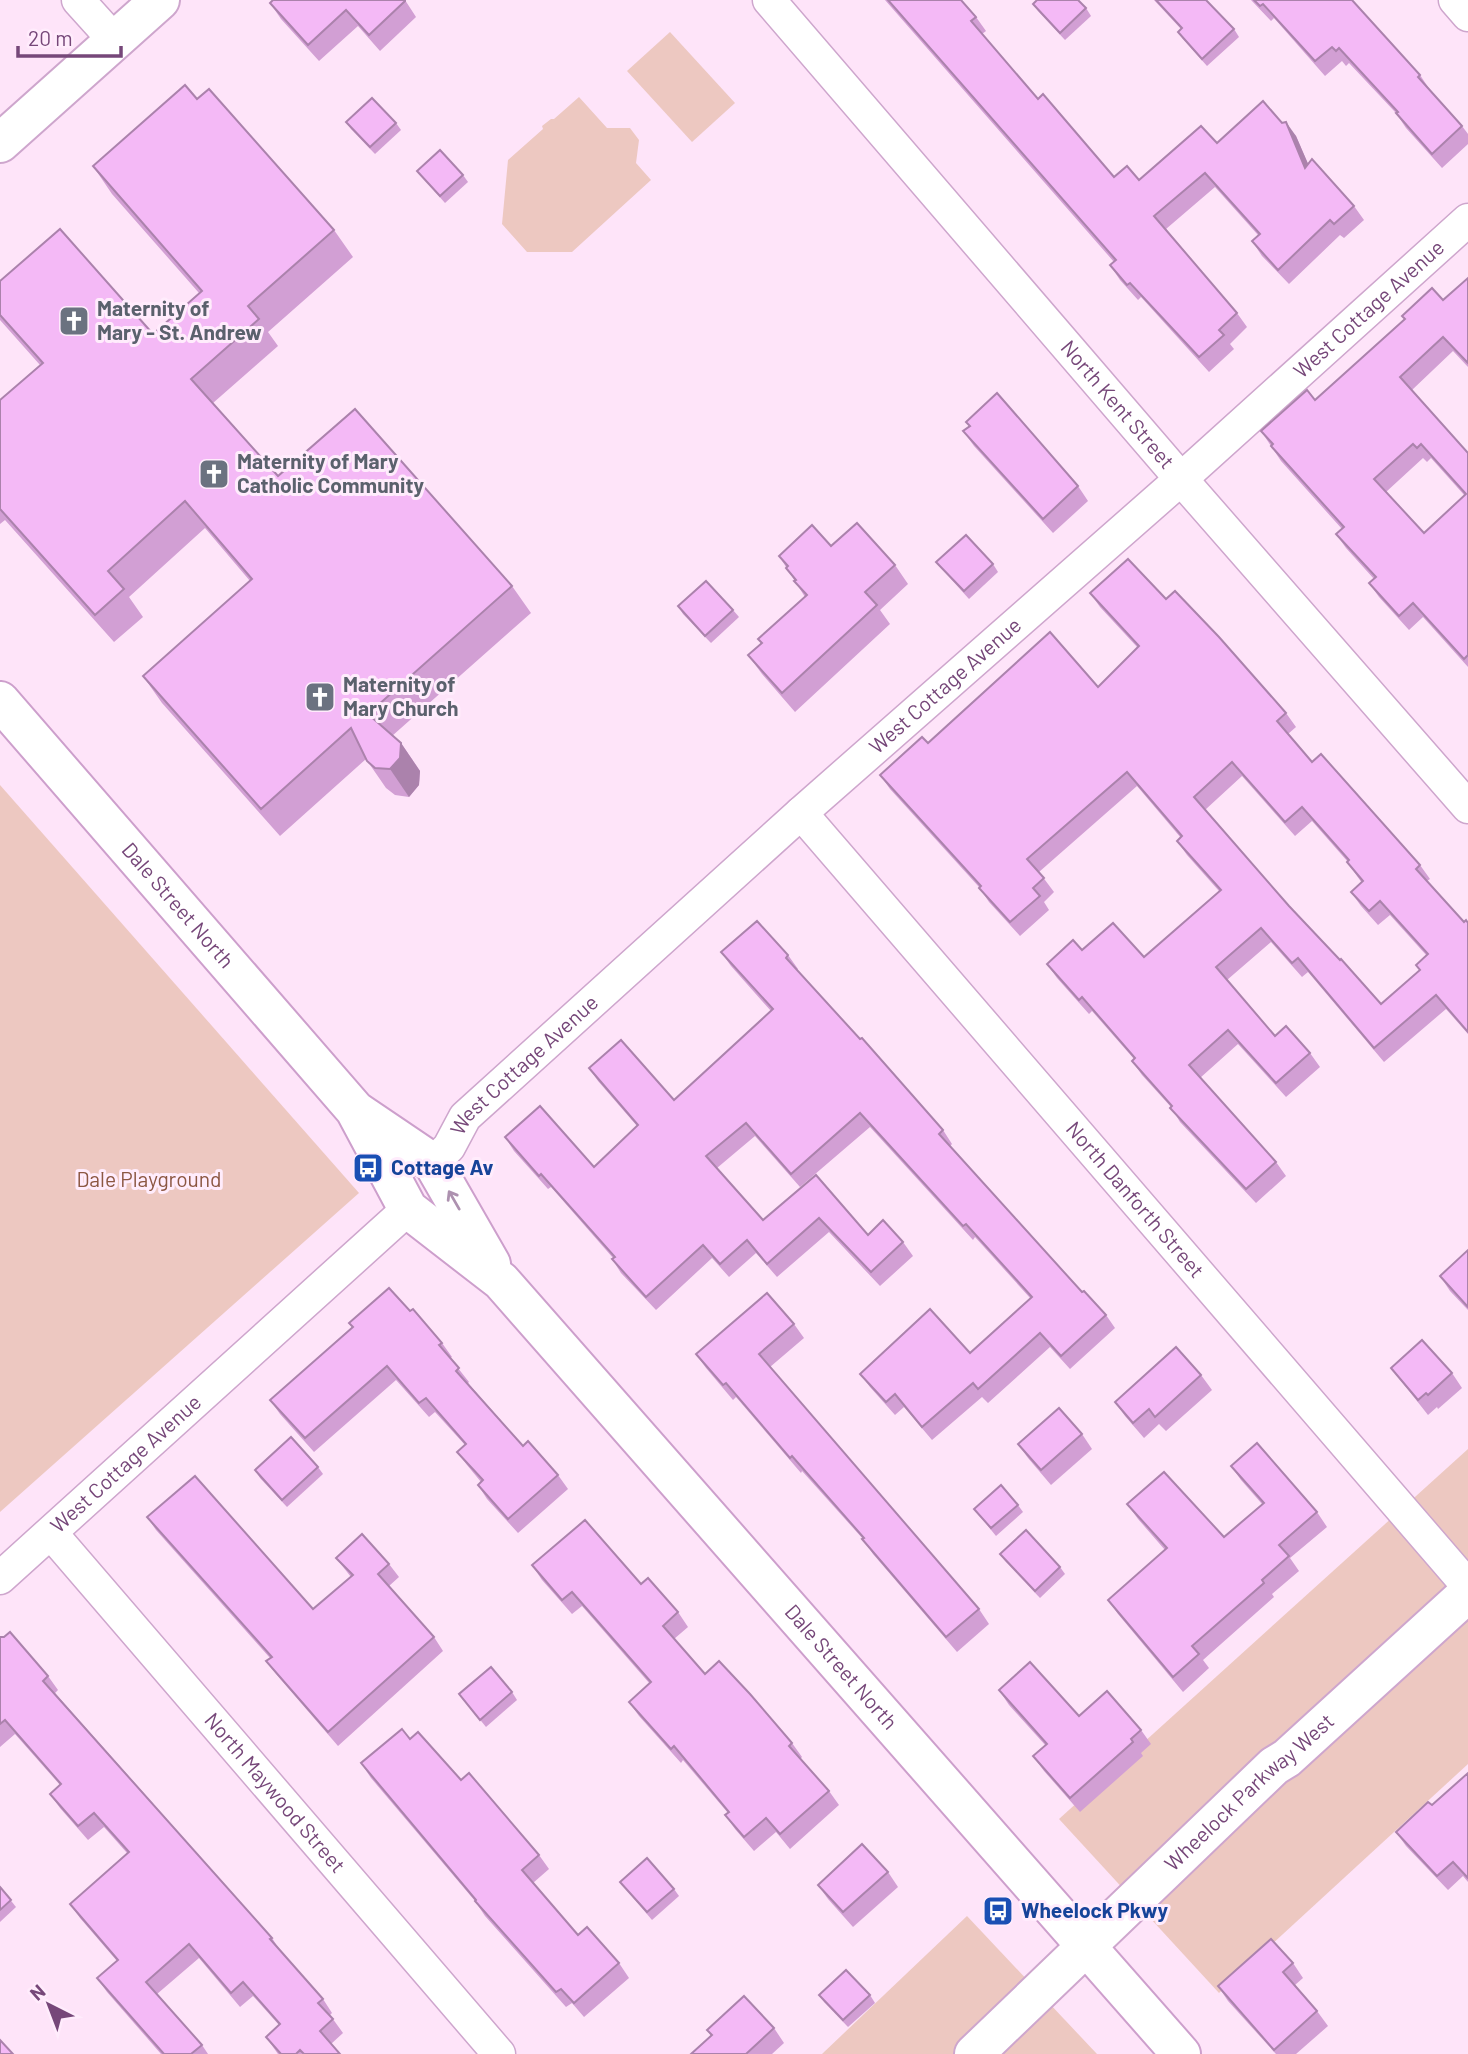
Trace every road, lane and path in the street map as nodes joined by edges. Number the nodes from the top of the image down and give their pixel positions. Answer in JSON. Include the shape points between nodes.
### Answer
{"nodes":[{"id":1,"x":78,"y":0,"type":"edge"},
{"id":2,"x":160,"y":0,"type":"edge"},
{"id":3,"x":769,"y":0,"type":"edge"},
{"id":4,"x":1455,"y":0,"type":"edge"},
{"id":5,"x":1468,"y":15,"type":"edge"},
{"id":6,"x":115,"y":41,"type":"junction"},
{"id":7,"x":0,"y":143,"type":"edge"},
{"id":8,"x":1468,"y":220,"type":"edge"},
{"id":9,"x":1181,"y":479,"type":"junction"},
{"id":10,"x":0,"y":701,"type":"edge"},
{"id":11,"x":1468,"y":807,"type":"edge"},
{"id":12,"x":801,"y":813,"type":"junction"},
{"id":13,"x":355,"y":1110,"type":"junction"},
{"id":14,"x":433,"y":1163,"type":"junction"},
{"id":15,"x":408,"y":1209,"type":"junction"},
{"id":16,"x":501,"y":1281,"type":"junction"},
{"id":17,"x":51,"y":1533,"type":"junction"},
{"id":18,"x":0,"y":1578,"type":"edge"},
{"id":19,"x":1468,"y":1586,"type":"edge"},
{"id":20,"x":1468,"y":1594,"type":"edge"},
{"id":21,"x":1086,"y":1945,"type":"junction"},
{"id":22,"x":499,"y":2054,"type":"edge"},
{"id":23,"x":974,"y":2054,"type":"edge"},
{"id":24,"x":1181,"y":2054,"type":"edge"}],
"edges":[{"from":1,"to":6,"type":"street"},
{"from":2,"to":6,"type":"main road"},
{"from":3,"to":9,"type":"street","name":"North Kent Street"},
{"from":4,"to":5,"type":"street"},
{"from":6,"to":7,"type":"main road"},
{"from":8,"to":9,"type":"street","name":"West Cottage Avenue"},
{"from":9,"to":11,"type":"street","name":"North Kent Street"},
{"from":9,"to":12,"type":"street","name":"West Cottage Avenue"},
{"from":10,"to":13,"type":"main road","name":"Dale Street North"},
{"from":12,"to":14,"type":"street","name":"West Cottage Avenue","via":[[465,1117],[449,1147]]},
{"from":12,"to":19,"type":"street","name":"North Danforth Street"},
{"from":13,"to":14,"type":"main road","name":"Dale Street North"},
{"from":13,"to":15,"type":"main road","name":"Dale Street North"},
{"from":16,"to":14,"type":"main road","name":"Dale Street North","one_way":true},
{"from":15,"to":16,"type":"main road","name":"Dale Street North"},
{"from":15,"to":17,"type":"street","name":"West Cottage Avenue"},
{"from":16,"to":21,"type":"main road","name":"Dale Street North"},
{"from":17,"to":18,"type":"street","name":"West Cottage Avenue"},
{"from":17,"to":22,"type":"street","name":"North Maywood Street"},
{"from":20,"to":21,"type":"main road","name":"Wheelock Parkway West","via":[[1274,1766]]},
{"from":21,"to":23,"type":"main road","name":"Wheelock Parkway West"},
{"from":21,"to":24,"type":"main road","name":"Dale Street North"}]}
